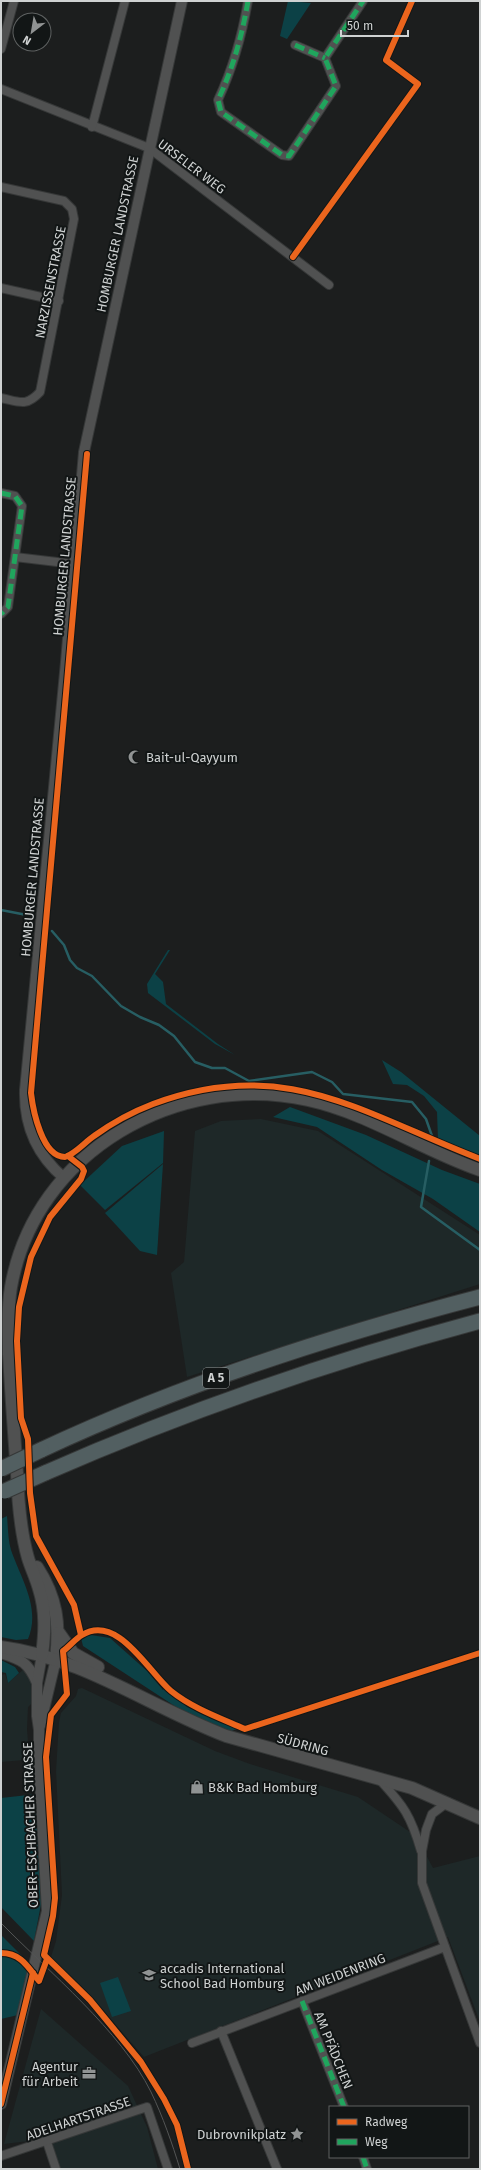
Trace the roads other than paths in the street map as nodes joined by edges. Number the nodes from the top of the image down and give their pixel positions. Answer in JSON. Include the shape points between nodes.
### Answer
{"nodes":[{"id":1,"x":14,"y":1,"type":"edge"},
{"id":2,"x":125,"y":1,"type":"edge"},
{"id":3,"x":182,"y":1,"type":"edge"},
{"id":4,"x":248,"y":1,"type":"edge"},
{"id":5,"x":363,"y":1,"type":"edge"},
{"id":6,"x":294,"y":45,"type":"dead end"},
{"id":7,"x":1,"y":50,"type":"edge"},
{"id":8,"x":325,"y":58,"type":"junction"},
{"id":9,"x":1,"y":90,"type":"edge"},
{"id":10,"x":92,"y":127,"type":"junction"},
{"id":11,"x":149,"y":148,"type":"junction"},
{"id":12,"x":1,"y":187,"type":"edge"},
{"id":13,"x":329,"y":286,"type":"dead end"},
{"id":14,"x":1,"y":288,"type":"edge"},
{"id":15,"x":59,"y":301,"type":"junction"},
{"id":16,"x":1,"y":398,"type":"edge"},
{"id":17,"x":1,"y":493,"type":"edge"},
{"id":18,"x":15,"y":557,"type":"junction"},
{"id":19,"x":74,"y":564,"type":"junction"},
{"id":20,"x":1,"y":614,"type":"edge"},
{"id":21,"x":480,"y":1170,"type":"edge"},
{"id":22,"x":64,"y":1178,"type":"junction"},
{"id":23,"x":480,"y":1297,"type":"edge"},
{"id":24,"x":480,"y":1321,"type":"edge"},
{"id":25,"x":1,"y":1469,"type":"edge"},
{"id":26,"x":3,"y":1492,"type":"edge"},
{"id":27,"x":26,"y":1548,"type":"junction"},
{"id":28,"x":59,"y":1633,"type":"junction"},
{"id":29,"x":1,"y":1647,"type":"edge"},
{"id":30,"x":1,"y":1653,"type":"edge"},
{"id":31,"x":42,"y":1655,"type":"junction"},
{"id":32,"x":56,"y":1659,"type":"junction"},
{"id":33,"x":37,"y":1683,"type":"junction"},
{"id":34,"x":148,"y":1699,"type":"junction"},
{"id":35,"x":39,"y":1730,"type":"junction"},
{"id":36,"x":378,"y":1778,"type":"junction"},
{"id":37,"x":448,"y":1802,"type":"junction"},
{"id":38,"x":480,"y":1818,"type":"edge"},
{"id":39,"x":422,"y":1851,"type":"junction"},
{"id":40,"x":445,"y":1947,"type":"junction"},
{"id":41,"x":302,"y":2001,"type":"junction"},
{"id":42,"x":221,"y":2031,"type":"junction"},
{"id":43,"x":192,"y":2043,"type":"dead end"},
{"id":44,"x":480,"y":2043,"type":"edge"},
{"id":45,"x":1,"y":2104,"type":"edge"},
{"id":46,"x":344,"y":2106,"type":"edge"},
{"id":47,"x":47,"y":2142,"type":"junction"},
{"id":48,"x":1,"y":2156,"type":"edge"},
{"id":49,"x":363,"y":2158,"type":"edge"},
{"id":50,"x":56,"y":2169,"type":"edge"},
{"id":51,"x":168,"y":2169,"type":"edge"},
{"id":52,"x":277,"y":2169,"type":"edge"},
{"id":53,"x":367,"y":2169,"type":"edge"}],
"edges":[{"from":1,"to":7,"type":"street"},
{"from":2,"to":10,"type":"street"},
{"from":3,"to":11,"type":"street","name":"HOMBURGER LANDSTRASSE"},
{"from":4,"to":8,"type":"street","via":[[240,43],[218,100],[221,112],[282,155],[289,156],[295,149],[336,86]]},
{"from":5,"to":8,"type":"street"},
{"from":6,"to":8,"type":"street"},
{"from":9,"to":10,"type":"street","name":"URSELER WEG"},
{"from":10,"to":11,"type":"street","name":"URSELER WEG"},
{"from":11,"to":13,"type":"street","name":"URSELER WEG"},
{"from":11,"to":19,"type":"street","name":"HOMBURGER LANDSTRASSE","via":[[84,452]]},
{"from":12,"to":15,"type":"street","name":"NARZISSENSTRASSE","via":[[64,201],[72,209],[74,219]]},
{"from":14,"to":15,"type":"street"},
{"from":15,"to":16,"type":"street","name":"NARZISSENSTRASSE","via":[[40,392],[32,400],[24,403]]},
{"from":17,"to":18,"type":"street","via":[[15,496],[22,506]]},
{"from":18,"to":19,"type":"street"},
{"from":18,"to":20,"type":"street","via":[[8,607]]},
{"from":19,"to":22,"type":"street","name":"HOMBURGER LANDSTRASSE","via":[[25,1102],[26,1119],[37,1146],[47,1161]]},
{"from":21,"to":22,"type":"main road","via":[[370,1121],[326,1105],[288,1096],[250,1093],[221,1095],[187,1102],[144,1118],[100,1144]]},
{"from":22,"to":27,"type":"main road","via":[[44,1204],[30,1230],[11,1287],[10,1379],[18,1502]]},
{"from":23,"to":25,"type":"highway","number":"A 5","bridge":true,"via":[[395,1319],[244,1367],[166,1397]]},
{"from":24,"to":26,"type":"highway","number":"A 5","bridge":true,"via":[[379,1349],[241,1394],[45,1472]]},
{"from":27,"to":28,"type":"main road","via":[[47,1584],[56,1609]]},
{"from":27,"to":31,"type":"main road","via":[[44,1609]]},
{"from":28,"to":32,"type":"main road"},
{"from":28,"to":34,"type":"main road","via":[[73,1653],[129,1684]]},
{"from":29,"to":31,"type":"main road","name":"SÜDRING"},
{"from":30,"to":33,"type":"street","via":[[22,1660],[31,1670]]},
{"from":31,"to":32,"type":"main road","name":"SÜDRING"},
{"from":31,"to":33,"type":"street"},
{"from":32,"to":34,"type":"main road","name":"SÜDRING","via":[[89,1671]]},
{"from":32,"to":35,"type":"street"},
{"from":33,"to":35,"type":"street"},
{"from":34,"to":36,"type":"main road","name":"SÜDRING","via":[[202,1727],[226,1736]]},
{"from":35,"to":45,"type":"street","name":"OBER-ESCHBACHER STRASSE","via":[[47,1911]]},
{"from":36,"to":37,"type":"main road","name":"SÜDRING"},
{"from":36,"to":39,"type":"street","via":[[401,1803],[413,1824]]},
{"from":37,"to":38,"type":"main road","name":"SÜDRING"},
{"from":37,"to":39,"type":"street","via":[[432,1814]]},
{"from":39,"to":40,"type":"street","via":[[422,1883]]},
{"from":40,"to":41,"type":"street","name":"AM WEIDENRING"},
{"from":40,"to":44,"type":"street"},
{"from":41,"to":42,"type":"street","name":"AM WEIDENRING"},
{"from":41,"to":46,"type":"street","name":"AM PFÄDCHEN"},
{"from":42,"to":43,"type":"street","name":"AM WEIDENRING"},
{"from":42,"to":52,"type":"street"},
{"from":47,"to":48,"type":"street","name":"ADELHARTSTRASSE"},
{"from":47,"to":50,"type":"street"},
{"from":47,"to":51,"type":"street","name":"ADELHARTSTRASSE","via":[[147,2107]]},
{"from":49,"to":53,"type":"street"}]}
